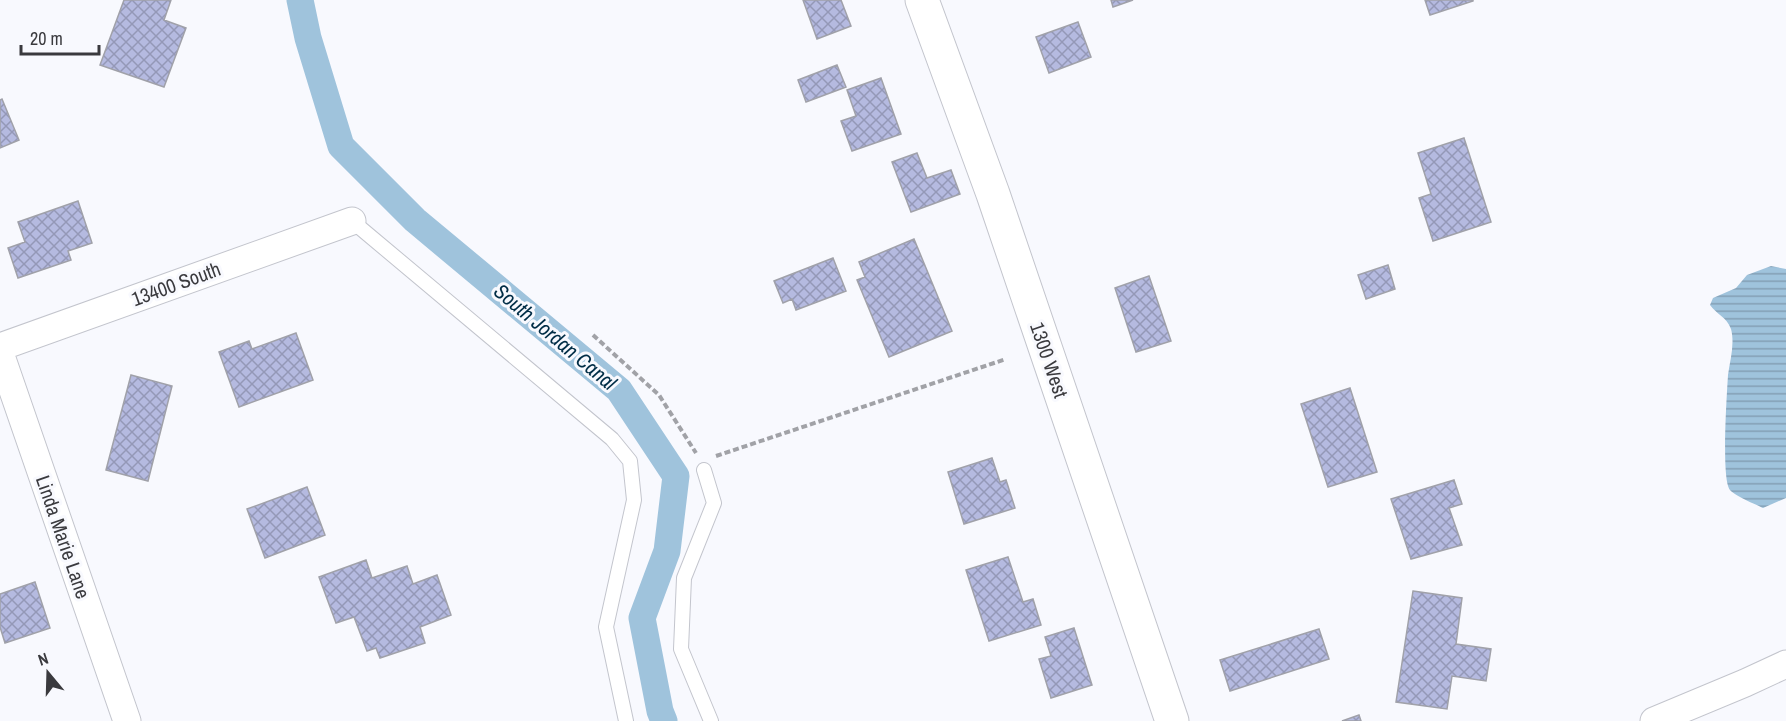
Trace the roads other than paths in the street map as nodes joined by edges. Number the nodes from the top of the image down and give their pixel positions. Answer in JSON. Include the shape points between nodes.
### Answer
{"nodes":[{"id":1,"x":922,"y":0,"type":"edge"},
{"id":2,"x":352,"y":221,"type":"joint"},
{"id":3,"x":0,"y":347,"type":"edge"},
{"id":4,"x":0,"y":353,"type":"edge"},
{"id":5,"x":702,"y":466,"type":"road end"},
{"id":6,"x":1786,"y":664,"type":"edge"},
{"id":7,"x":127,"y":721,"type":"edge"},
{"id":8,"x":626,"y":721,"type":"edge"},
{"id":9,"x":711,"y":721,"type":"edge"},
{"id":10,"x":1172,"y":721,"type":"edge"},
{"id":11,"x":1654,"y":721,"type":"edge"}],
"edges":[{"from":1,"to":10,"type":"street","name":"1300 West","via":[[993,194]]},
{"from":2,"to":3,"type":"street","name":"13400 South"},
{"from":2,"to":8,"type":"lane","via":[[612,439],[630,461],[634,500],[606,627]]},
{"from":4,"to":7,"type":"street","name":"Linda Marie Lane"},
{"from":5,"to":9,"type":"lane","via":[[714,503],[684,578],[681,649]]},
{"from":6,"to":11,"type":"street"}]}
